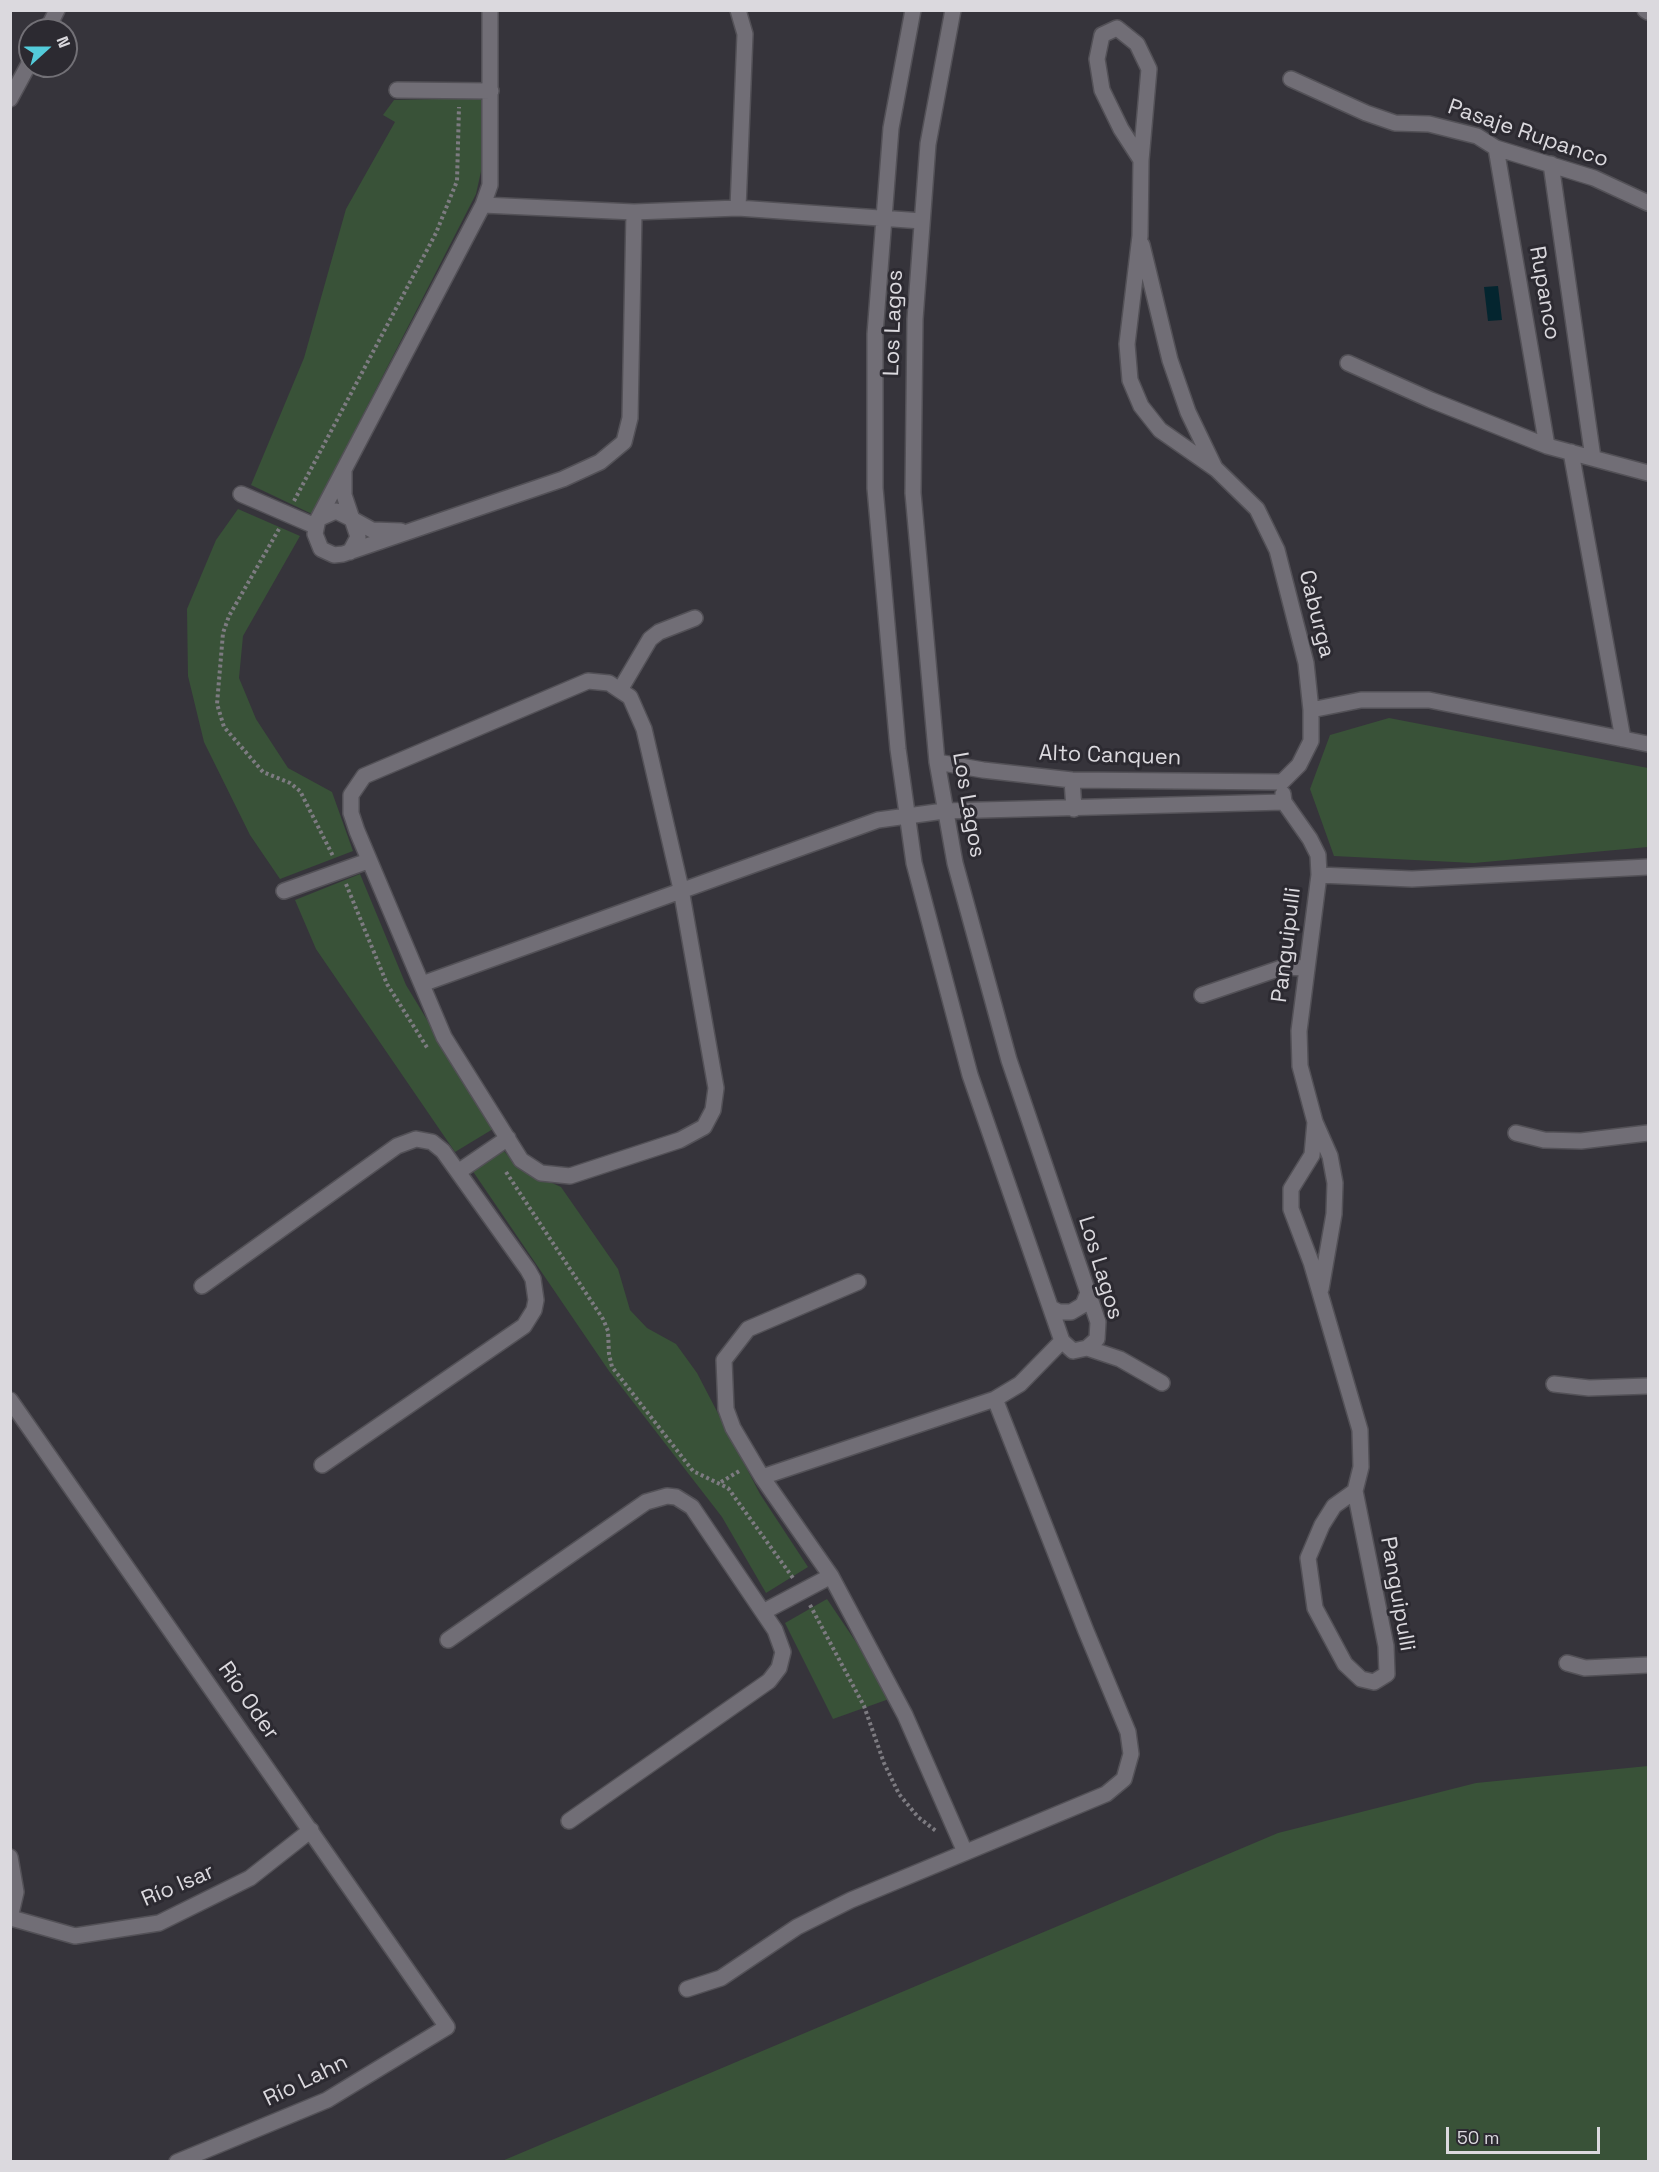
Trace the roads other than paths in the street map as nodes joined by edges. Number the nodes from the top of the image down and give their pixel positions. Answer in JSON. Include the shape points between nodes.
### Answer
{"nodes":[{"id":1,"x":490,"y":10,"type":"edge"},
{"id":2,"x":738,"y":10,"type":"edge"},
{"id":3,"x":913,"y":10,"type":"edge"},
{"id":4,"x":953,"y":10,"type":"edge"},
{"id":5,"x":21,"y":78,"type":"edge"},
{"id":6,"x":1291,"y":79,"type":"dead end"},
{"id":7,"x":397,"y":90,"type":"dead end"},
{"id":8,"x":491,"y":91,"type":"junction"},
{"id":9,"x":10,"y":99,"type":"edge"},
{"id":10,"x":1496,"y":148,"type":"junction"},
{"id":11,"x":1141,"y":160,"type":"junction"},
{"id":12,"x":1551,"y":164,"type":"junction"},
{"id":13,"x":1648,"y":202,"type":"edge"},
{"id":14,"x":483,"y":205,"type":"junction"},
{"id":15,"x":738,"y":208,"type":"junction"},
{"id":16,"x":634,"y":212,"type":"junction"},
{"id":17,"x":884,"y":219,"type":"junction"},
{"id":18,"x":922,"y":221,"type":"junction"},
{"id":19,"x":1140,"y":236,"type":"junction"},
{"id":20,"x":1348,"y":363,"type":"dead end"},
{"id":21,"x":1547,"y":446,"type":"junction"},
{"id":22,"x":1571,"y":452,"type":"junction"},
{"id":23,"x":1593,"y":458,"type":"junction"},
{"id":24,"x":345,"y":466,"type":"junction"},
{"id":25,"x":1216,"y":469,"type":"junction"},
{"id":26,"x":1648,"y":473,"type":"edge"},
{"id":27,"x":241,"y":494,"type":"dead end"},
{"id":28,"x":352,"y":519,"type":"junction"},
{"id":29,"x":316,"y":522,"type":"junction"},
{"id":30,"x":413,"y":531,"type":"junction"},
{"id":31,"x":350,"y":552,"type":"junction"},
{"id":32,"x":695,"y":618,"type":"dead end"},
{"id":33,"x":620,"y":690,"type":"junction"},
{"id":34,"x":1311,"y":710,"type":"junction"},
{"id":35,"x":1623,"y":739,"type":"junction"},
{"id":36,"x":1648,"y":744,"type":"edge"},
{"id":37,"x":937,"y":762,"type":"junction"},
{"id":38,"x":1072,"y":780,"type":"junction"},
{"id":39,"x":1282,"y":782,"type":"junction"},
{"id":40,"x":1284,"y":802,"type":"junction"},
{"id":41,"x":1074,"y":809,"type":"junction"},
{"id":42,"x":944,"y":811,"type":"junction"},
{"id":43,"x":908,"y":814,"type":"junction"},
{"id":44,"x":368,"y":861,"type":"junction"},
{"id":45,"x":1648,"y":867,"type":"edge"},
{"id":46,"x":1319,"y":875,"type":"junction"},
{"id":47,"x":681,"y":889,"type":"junction"},
{"id":48,"x":284,"y":891,"type":"dead end"},
{"id":49,"x":1306,"y":968,"type":"junction"},
{"id":50,"x":422,"y":984,"type":"junction"},
{"id":51,"x":1202,"y":995,"type":"dead end"},
{"id":52,"x":1315,"y":1122,"type":"junction"},
{"id":53,"x":1516,"y":1133,"type":"dead end"},
{"id":54,"x":1648,"y":1133,"type":"edge"},
{"id":55,"x":508,"y":1138,"type":"junction"},
{"id":56,"x":458,"y":1172,"type":"junction"},
{"id":57,"x":858,"y":1282,"type":"dead end"},
{"id":58,"x":202,"y":1286,"type":"dead end"},
{"id":59,"x":1088,"y":1293,"type":"junction"},
{"id":60,"x":1321,"y":1294,"type":"junction"},
{"id":61,"x":1051,"y":1308,"type":"junction"},
{"id":62,"x":1062,"y":1341,"type":"junction"},
{"id":63,"x":1087,"y":1348,"type":"junction"},
{"id":64,"x":1162,"y":1383,"type":"dead end"},
{"id":65,"x":1554,"y":1384,"type":"dead end"},
{"id":66,"x":1648,"y":1386,"type":"edge"},
{"id":67,"x":995,"y":1399,"type":"junction"},
{"id":68,"x":10,"y":1400,"type":"edge"},
{"id":69,"x":322,"y":1465,"type":"dead end"},
{"id":70,"x":762,"y":1478,"type":"junction"},
{"id":71,"x":1355,"y":1491,"type":"junction"},
{"id":72,"x":831,"y":1575,"type":"junction"},
{"id":73,"x":763,"y":1612,"type":"junction"},
{"id":74,"x":448,"y":1640,"type":"dead end"},
{"id":75,"x":1567,"y":1663,"type":"dead end"},
{"id":76,"x":1648,"y":1665,"type":"edge"},
{"id":77,"x":569,"y":1821,"type":"dead end"},
{"id":78,"x":310,"y":1830,"type":"junction"},
{"id":79,"x":965,"y":1852,"type":"junction"},
{"id":80,"x":10,"y":1857,"type":"edge"},
{"id":81,"x":10,"y":1918,"type":"edge"},
{"id":82,"x":687,"y":1989,"type":"dead end"},
{"id":83,"x":447,"y":2027,"type":"joint"},
{"id":84,"x":177,"y":2162,"type":"edge"}],
"edges":[{"from":1,"to":8,"type":"street"},
{"from":2,"to":15,"type":"street","via":[[745,34]]},
{"from":3,"to":17,"type":"street","name":"Los Lagos","via":[[891,128]]},
{"from":4,"to":18,"type":"street","name":"Los Lagos","via":[[928,144]]},
{"from":5,"to":9,"type":"street"},
{"from":6,"to":10,"type":"street","name":"Pasaje Rupanco","via":[[1395,123],[1429,124],[1477,136]]},
{"from":7,"to":8,"type":"street"},
{"from":8,"to":14,"type":"street","via":[[490,185]]},
{"from":10,"to":12,"type":"street","name":"Pasaje Rupanco"},
{"from":10,"to":21,"type":"street","name":"Rupanco"},
{"from":11,"to":11,"type":"street","name":"Caburga","via":[[1149,69],[1137,44],[1117,28],[1102,35],[1097,59],[1102,90]]},
{"from":11,"to":19,"type":"street","name":"Caburga"},
{"from":12,"to":13,"type":"street","name":"Pasaje Rupanco"},
{"from":12,"to":23,"type":"street","name":"Rupanco"},
{"from":14,"to":16,"type":"street"},
{"from":14,"to":24,"type":"street"},
{"from":15,"to":16,"type":"street"},
{"from":15,"to":17,"type":"street"},
{"from":16,"to":30,"type":"street","via":[[630,418],[624,442],[600,462],[563,479]]},
{"from":17,"to":18,"type":"street"},
{"from":17,"to":43,"type":"street","name":"Los Lagos","via":[[875,334],[875,488],[898,749]]},
{"from":18,"to":37,"type":"street","name":"Los Lagos","via":[[915,319],[913,493]]},
{"from":19,"to":25,"type":"street","name":"Caburga","via":[[1170,360],[1188,412]]},
{"from":19,"to":25,"type":"street","name":"Caburga","via":[[1127,344],[1130,380],[1141,406],[1160,430]]},
{"from":20,"to":21,"type":"street"},
{"from":21,"to":22,"type":"street"},
{"from":22,"to":23,"type":"street"},
{"from":22,"to":35,"type":"street"},
{"from":23,"to":26,"type":"street"},
{"from":24,"to":28,"type":"street","via":[[344,495]]},
{"from":24,"to":29,"type":"street"},
{"from":25,"to":34,"type":"street","name":"Caburga","via":[[1257,509],[1277,550],[1306,663]]},
{"from":27,"to":29,"type":"street"},
{"from":28,"to":29,"type":"street","via":[[336,511]]},
{"from":28,"to":30,"type":"street","via":[[372,530]]},
{"from":28,"to":31,"type":"street","via":[[358,537]]},
{"from":29,"to":31,"type":"street","via":[[316,542],[321,549],[334,555]]},
{"from":30,"to":31,"type":"street"},
{"from":32,"to":33,"type":"street","via":[[650,639]]},
{"from":33,"to":44,"type":"street","via":[[609,683],[588,681],[364,776],[351,795],[351,813]]},
{"from":33,"to":47,"type":"street","via":[[630,697],[644,729]]},
{"from":34,"to":35,"type":"street","via":[[1361,700],[1429,700]]},
{"from":34,"to":39,"type":"street","name":"Caburga","via":[[1311,741],[1299,765]]},
{"from":35,"to":36,"type":"street"},
{"from":37,"to":38,"type":"street","name":"Alto Canquen"},
{"from":37,"to":42,"type":"street","name":"Los Lagos"},
{"from":38,"to":39,"type":"street","name":"Alto Canquen"},
{"from":38,"to":41,"type":"street"},
{"from":39,"to":40,"type":"street"},
{"from":40,"to":41,"type":"street"},
{"from":40,"to":46,"type":"street","name":"Panguipulli","via":[[1310,838],[1318,855]]},
{"from":41,"to":42,"type":"street"},
{"from":42,"to":43,"type":"street"},
{"from":42,"to":59,"type":"street","name":"Los Lagos","via":[[954,863],[1008,1060]]},
{"from":43,"to":47,"type":"street","via":[[843,831]]},
{"from":43,"to":61,"type":"street","name":"Los Lagos","via":[[914,863],[970,1075]]},
{"from":44,"to":48,"type":"street"},
{"from":44,"to":50,"type":"street"},
{"from":45,"to":46,"type":"street","via":[[1412,879]]},
{"from":46,"to":49,"type":"street","name":"Panguipulli"},
{"from":47,"to":50,"type":"street"},
{"from":47,"to":55,"type":"street","via":[[716,1088],[713,1110],[704,1127],[680,1140],[570,1176],[542,1173],[521,1160]]},
{"from":49,"to":51,"type":"street","via":[[1284,967]]},
{"from":49,"to":52,"type":"street","name":"Panguipulli","via":[[1299,1031],[1300,1066]]},
{"from":50,"to":55,"type":"street","via":[[444,1037]]},
{"from":52,"to":60,"type":"street","name":"Panguipulli","via":[[1330,1156],[1335,1183]]},
{"from":52,"to":60,"type":"street","name":"Panguipulli","via":[[1312,1155],[1291,1189],[1291,1209]]},
{"from":53,"to":54,"type":"street","via":[[1544,1140],[1581,1141]]},
{"from":55,"to":56,"type":"street"},
{"from":56,"to":58,"type":"street","via":[[432,1142],[406,1141]]},
{"from":56,"to":69,"type":"street","via":[[533,1279],[534,1310],[517,1333]]},
{"from":57,"to":70,"type":"street","via":[[748,1329],[724,1360],[726,1409]]},
{"from":59,"to":61,"type":"street","via":[[1083,1305],[1071,1312]]},
{"from":59,"to":63,"type":"street","name":"Los Lagos","via":[[1098,1322],[1097,1338]]},
{"from":60,"to":71,"type":"street","name":"Panguipulli","via":[[1360,1430],[1361,1467]]},
{"from":61,"to":62,"type":"street","name":"Los Lagos"},
{"from":62,"to":63,"type":"street","name":"Los Lagos","via":[[1074,1351]]},
{"from":62,"to":67,"type":"street","via":[[1020,1384]]},
{"from":63,"to":64,"type":"street","via":[[1120,1359]]},
{"from":65,"to":66,"type":"street","via":[[1589,1388]]},
{"from":67,"to":70,"type":"street"},
{"from":67,"to":79,"type":"street","via":[[1128,1732],[1131,1754],[1127,1773],[1113,1790]]},
{"from":68,"to":78,"type":"street","name":"Río Oder"},
{"from":70,"to":72,"type":"street"},
{"from":71,"to":71,"type":"street","name":"Panguipulli","via":[[1334,1506],[1308,1558],[1320,1618],[1346,1664],[1361,1679],[1374,1682],[1387,1674],[1386,1646]]},
{"from":72,"to":73,"type":"street"},
{"from":72,"to":79,"type":"street","via":[[905,1715]]},
{"from":73,"to":74,"type":"street","via":[[692,1507],[676,1497],[660,1497],[646,1502]]},
{"from":73,"to":77,"type":"street","via":[[782,1644],[782,1660],[775,1675]]},
{"from":75,"to":76,"type":"street","via":[[1585,1668]]},
{"from":78,"to":81,"type":"street","name":"Río Isar","via":[[250,1878],[159,1923],[75,1936]]},
{"from":78,"to":83,"type":"street","name":"Río Oder"},
{"from":79,"to":82,"type":"street","via":[[824,1913],[721,1978]]},
{"from":80,"to":81,"type":"street","via":[[16,1892]]},
{"from":83,"to":84,"type":"street","name":"Río Lahn","via":[[327,2100]]}]}
